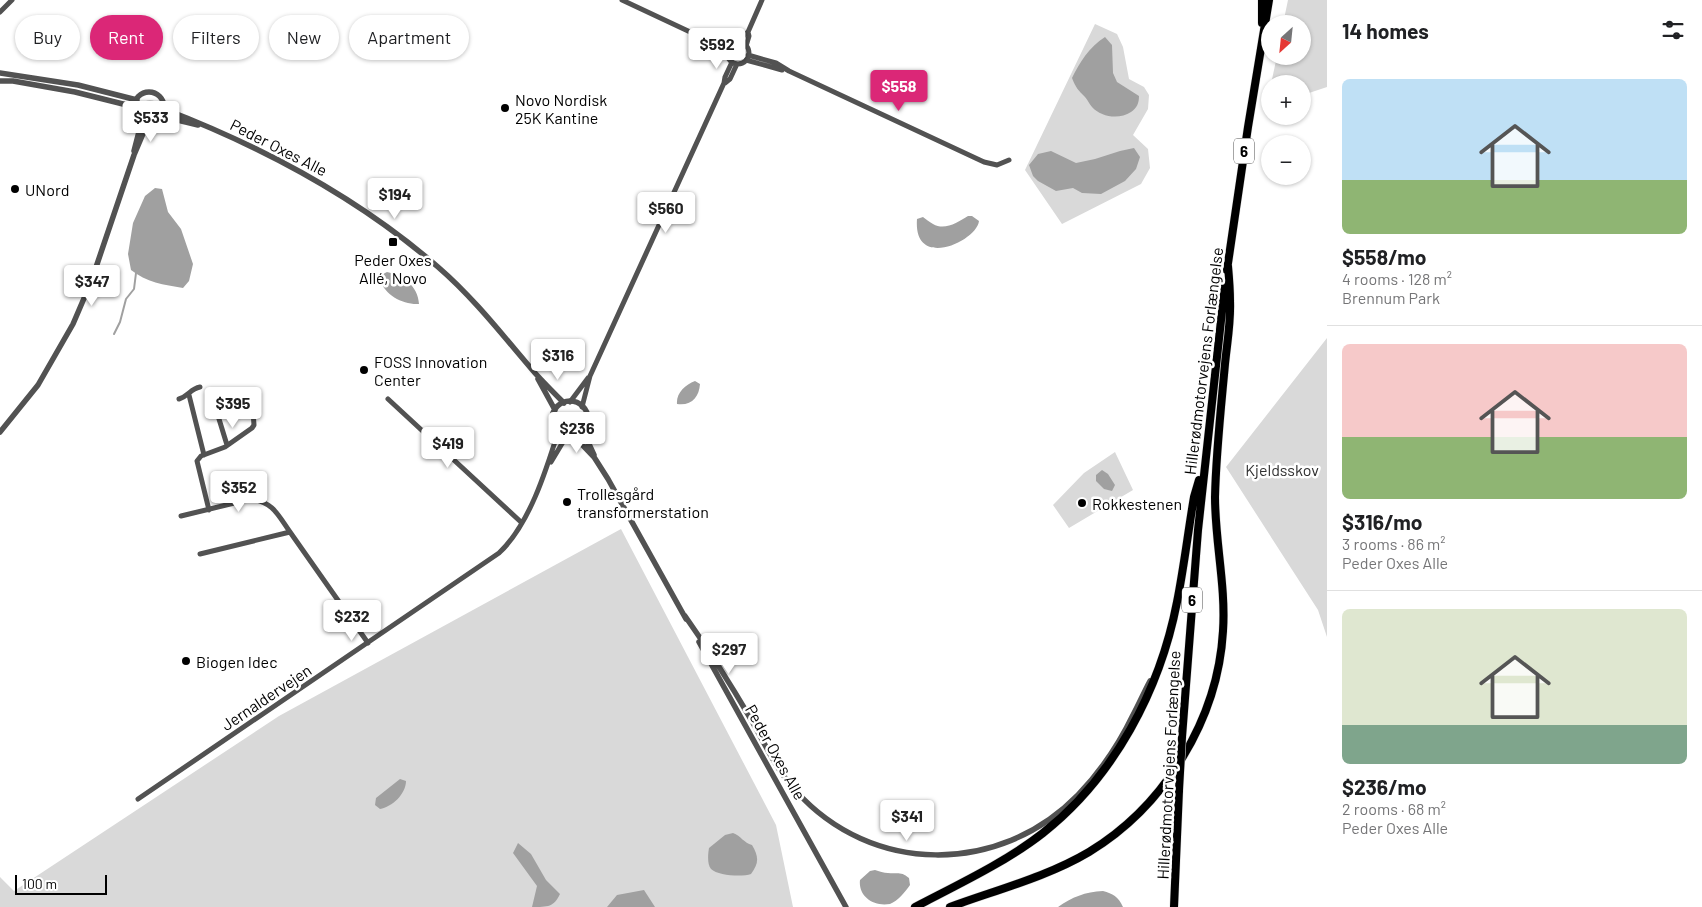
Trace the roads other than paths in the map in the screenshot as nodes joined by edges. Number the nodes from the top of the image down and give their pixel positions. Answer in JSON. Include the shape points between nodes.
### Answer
{"nodes":[{"id":1,"x":12,"y":0,"type":"edge"},
{"id":2,"x":622,"y":0,"type":"edge"},
{"id":3,"x":762,"y":0,"type":"edge"},
{"id":4,"x":1262,"y":0,"type":"edge"},
{"id":5,"x":1269,"y":0,"type":"edge"},
{"id":6,"x":0,"y":12,"type":"edge"},
{"id":7,"x":1262,"y":15,"type":"edge"},
{"id":8,"x":1266,"y":15,"type":"edge"},
{"id":9,"x":748,"y":32,"type":"junction"},
{"id":10,"x":740,"y":43,"type":"junction"},
{"id":11,"x":1261,"y":44,"type":"edge"},
{"id":12,"x":746,"y":46,"type":"junction"},
{"id":13,"x":729,"y":49,"type":"junction"},
{"id":14,"x":747,"y":57,"type":"junction"},
{"id":15,"x":734,"y":63,"type":"junction"},
{"id":16,"x":0,"y":73,"type":"edge"},
{"id":17,"x":0,"y":81,"type":"edge"},
{"id":18,"x":137,"y":100,"type":"junction"},
{"id":19,"x":135,"y":107,"type":"junction"},
{"id":20,"x":164,"y":109,"type":"junction"},
{"id":21,"x":161,"y":116,"type":"junction"},
{"id":22,"x":145,"y":121,"type":"junction"},
{"id":23,"x":207,"y":127,"type":"junction"},
{"id":24,"x":1009,"y":160,"type":"dead end"},
{"id":25,"x":1228,"y":266,"type":"junction"},
{"id":26,"x":536,"y":375,"type":"junction"},
{"id":27,"x":590,"y":376,"type":"junction"},
{"id":28,"x":200,"y":387,"type":"dead end"},
{"id":29,"x":189,"y":395,"type":"junction"},
{"id":30,"x":252,"y":398,"type":"dead end"},
{"id":31,"x":179,"y":399,"type":"dead end"},
{"id":32,"x":388,"y":399,"type":"dead end"},
{"id":33,"x":567,"y":402,"type":"junction"},
{"id":34,"x":582,"y":407,"type":"junction"},
{"id":35,"x":555,"y":410,"type":"junction"},
{"id":36,"x":219,"y":419,"type":"dead end"},
{"id":37,"x":583,"y":431,"type":"junction"},
{"id":38,"x":0,"y":432,"type":"edge"},
{"id":39,"x":558,"y":432,"type":"junction"},
{"id":40,"x":574,"y":436,"type":"junction"},
{"id":41,"x":566,"y":437,"type":"junction"},
{"id":42,"x":227,"y":445,"type":"junction"},
{"id":43,"x":204,"y":455,"type":"junction"},
{"id":44,"x":594,"y":458,"type":"junction"},
{"id":45,"x":1204,"y":464,"type":"junction"},
{"id":46,"x":548,"y":467,"type":"junction"},
{"id":47,"x":209,"y":510,"type":"junction"},
{"id":48,"x":181,"y":516,"type":"dead end"},
{"id":49,"x":522,"y":523,"type":"junction"},
{"id":50,"x":290,"y":532,"type":"junction"},
{"id":51,"x":200,"y":554,"type":"dead end"},
{"id":52,"x":685,"y":616,"type":"junction"},
{"id":53,"x":368,"y":643,"type":"junction"},
{"id":54,"x":1158,"y":669,"type":"junction"},
{"id":55,"x":138,"y":799,"type":"dead end"},
{"id":56,"x":846,"y":906,"type":"edge"},
{"id":57,"x":915,"y":907,"type":"edge"},
{"id":58,"x":950,"y":907,"type":"edge"},
{"id":59,"x":1174,"y":907,"type":"edge"}],
"edges":[{"from":1,"to":6,"type":"street"},
{"from":2,"to":13,"type":"street","via":[[716,46]]},
{"from":3,"to":9,"type":"street"},
{"from":4,"to":7,"type":"highway"},
{"from":5,"to":8,"type":"highway","name":"Hillerødmotorvejens Forlængelse","number":"6"},
{"from":9,"to":10,"type":"street"},
{"from":9,"to":12,"type":"street"},
{"from":10,"to":12,"type":"street"},
{"from":10,"to":13,"type":"street","via":[[734,43]]},
{"from":11,"to":25,"type":"highway","name":"Hillerødmotorvejens Forlængelse","number":"6"},
{"from":12,"to":14,"type":"street"},
{"from":13,"to":15,"type":"street","via":[[728,56]]},
{"from":14,"to":15,"type":"street"},
{"from":14,"to":24,"type":"street","via":[[776,64],[984,162],[997,165]]},
{"from":15,"to":27,"type":"street"},
{"from":16,"to":18,"type":"street","via":[[78,85]]},
{"from":17,"to":19,"type":"street","via":[[75,92]]},
{"from":18,"to":19,"type":"street"},
{"from":18,"to":20,"type":"street","via":[[143,94],[156,94]]},
{"from":19,"to":22,"type":"street","via":[[138,116]]},
{"from":20,"to":21,"type":"street"},
{"from":20,"to":23,"type":"street","name":"Peder Oxes Alle"},
{"from":21,"to":22,"type":"street","via":[[158,120]]},
{"from":21,"to":23,"type":"street","name":"Peder Oxes Alle"},
{"from":22,"to":38,"type":"street","via":[[140,143],[73,324],[38,385]]},
{"from":23,"to":26,"type":"street","name":"Peder Oxes Alle","via":[[286,163],[330,188],[401,238],[472,300]]},
{"from":25,"to":45,"type":"highway","name":"Hillerødmotorvejens Forlængelse","number":"6"},
{"from":25,"to":58,"type":"highway","via":[[1230,303],[1215,504],[1224,604],[1223,632],[1213,689],[1203,717],[1180,762],[1166,781],[1144,808],[1106,840],[1066,864]]},
{"from":26,"to":33,"type":"street","name":"Peder Oxes Alle"},
{"from":26,"to":35,"type":"street","name":"Peder Oxes Alle"},
{"from":27,"to":33,"type":"street"},
{"from":27,"to":34,"type":"street"},
{"from":28,"to":29,"type":"street"},
{"from":29,"to":31,"type":"street"},
{"from":29,"to":43,"type":"street"},
{"from":30,"to":42,"type":"street","via":[[254,425]]},
{"from":32,"to":49,"type":"street"},
{"from":33,"to":34,"type":"street"},
{"from":33,"to":35,"type":"street"},
{"from":34,"to":37,"type":"street","via":[[587,419]]},
{"from":35,"to":39,"type":"street","via":[[552,422]]},
{"from":36,"to":42,"type":"street"},
{"from":37,"to":40,"type":"street"},
{"from":37,"to":44,"type":"street","name":"Peder Oxes Alle"},
{"from":39,"to":41,"type":"street"},
{"from":39,"to":46,"type":"street","name":"Jernaldervejen"},
{"from":40,"to":41,"type":"street"},
{"from":40,"to":44,"type":"street","name":"Peder Oxes Alle"},
{"from":41,"to":46,"type":"street","name":"Jernaldervejen"},
{"from":42,"to":43,"type":"street"},
{"from":43,"to":47,"type":"street","via":[[197,462]]},
{"from":44,"to":52,"type":"street","name":"Peder Oxes Alle"},
{"from":45,"to":54,"type":"highway","via":[[1194,497],[1177,603]]},
{"from":45,"to":59,"type":"highway","name":"Hillerødmotorvejens Forlængelse","number":"6","bridge":true,"via":[[1190,618]]},
{"from":46,"to":49,"type":"street","name":"Jernaldervejen"},
{"from":47,"to":48,"type":"street"},
{"from":47,"to":50,"type":"street","via":[[250,499],[260,500],[272,507]]},
{"from":49,"to":53,"type":"street","name":"Jernaldervejen","via":[[499,553]]},
{"from":50,"to":51,"type":"street"},
{"from":50,"to":53,"type":"street"},
{"from":52,"to":54,"type":"street","via":[[712,655],[783,775],[805,802],[832,823],[862,839],[923,855],[960,854],[996,846],[1041,826],[1060,812],[1109,757]]},
{"from":52,"to":56,"type":"street","name":"Peder Oxes Alle"},
{"from":53,"to":55,"type":"street","name":"Jernaldervejen"},
{"from":54,"to":57,"type":"highway","via":[[1126,738],[1108,766],[1065,815],[1013,854]]}]}
